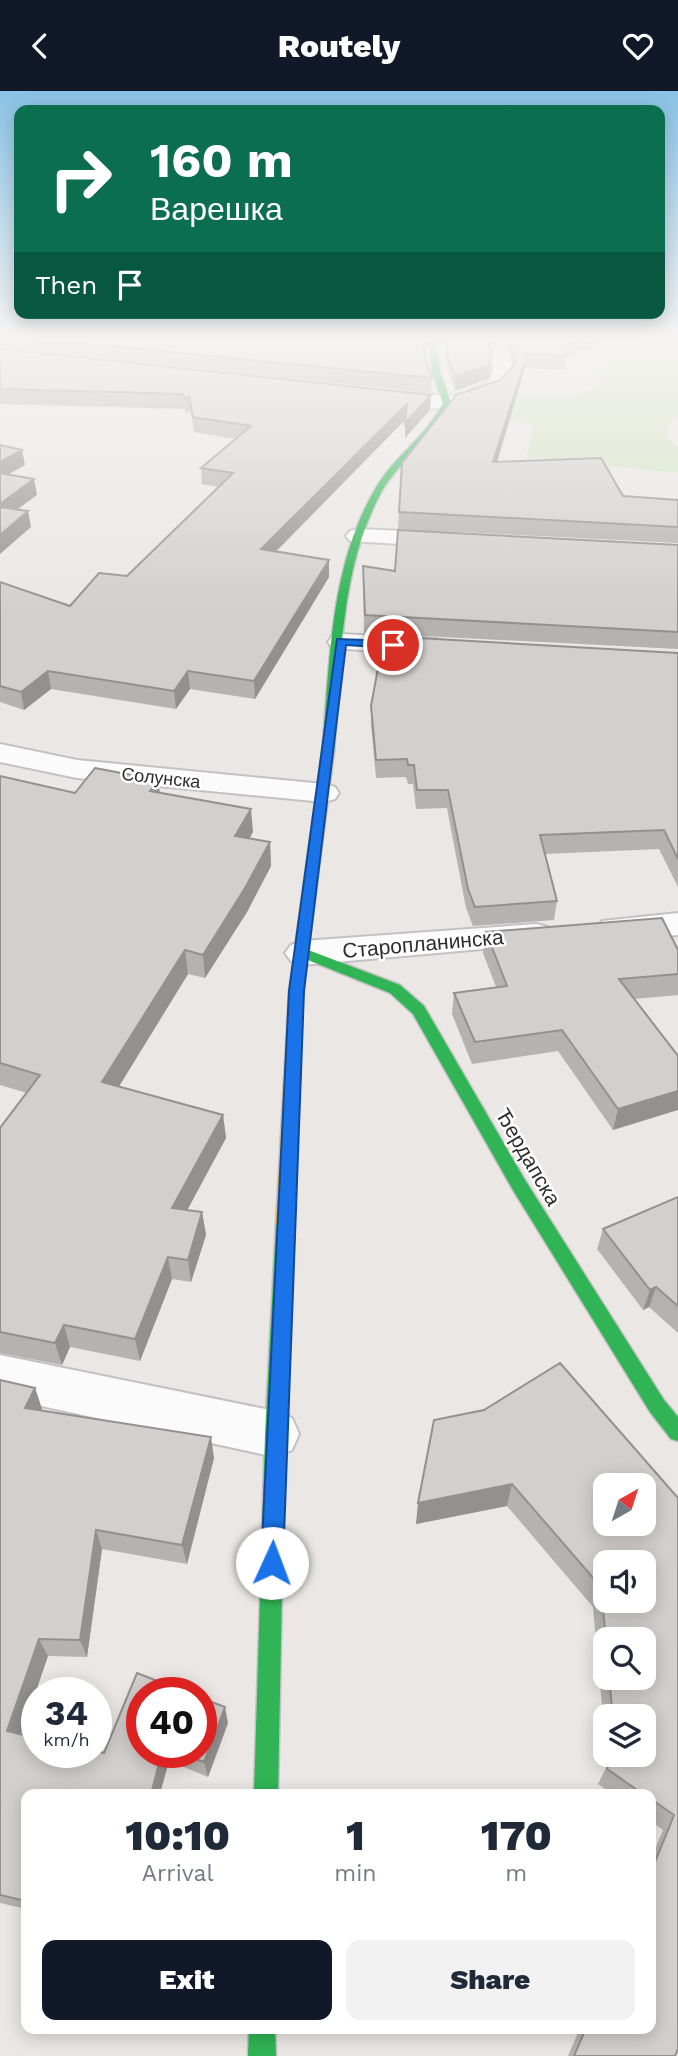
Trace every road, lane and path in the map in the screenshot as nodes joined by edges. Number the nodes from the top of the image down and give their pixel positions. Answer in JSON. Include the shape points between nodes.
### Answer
{"nodes":[{"id":1,"x":429,"y":429,"type":"edge"},
{"id":2,"x":358,"y":536,"type":"junction"},
{"id":3,"x":468,"y":541,"type":"edge"},
{"id":4,"x":341,"y":642,"type":"junction"},
{"id":5,"x":462,"y":648,"type":"edge"},
{"id":6,"x":0,"y":753,"type":"edge"},
{"id":7,"x":324,"y":793,"type":"junction"},
{"id":8,"x":675,"y":931,"type":"edge"},
{"id":9,"x":303,"y":953,"type":"junction"},
{"id":10,"x":0,"y":1376,"type":"edge"},
{"id":11,"x":678,"y":1431,"type":"edge"},
{"id":12,"x":275,"y":1434,"type":"junction"},
{"id":13,"x":266,"y":1789,"type":"edge"},
{"id":14,"x":262,"y":2034,"type":"edge"},
{"id":15,"x":262,"y":2056,"type":"edge"}],
"edges":[{"from":1,"to":2,"type":"street","via":[[390,471]]},
{"from":2,"to":3,"type":"street"},
{"from":2,"to":4,"type":"street","via":[[346,581]]},
{"from":4,"to":5,"type":"street"},
{"from":4,"to":7,"type":"street"},
{"from":6,"to":7,"type":"street","name":"Солунска","via":[[77,768]]},
{"from":7,"to":9,"type":"street"},
{"from":8,"to":9,"type":"street","name":"Старопланинска","via":[[574,932]]},
{"from":9,"to":11,"type":"street","name":"Ђердапска","via":[[383,984],[419,1010],[519,1185],[657,1406]]},
{"from":9,"to":12,"type":"street","via":[[296,991]]},
{"from":10,"to":12,"type":"street"},
{"from":12,"to":13,"type":"street"},
{"from":14,"to":15,"type":"street"}]}
